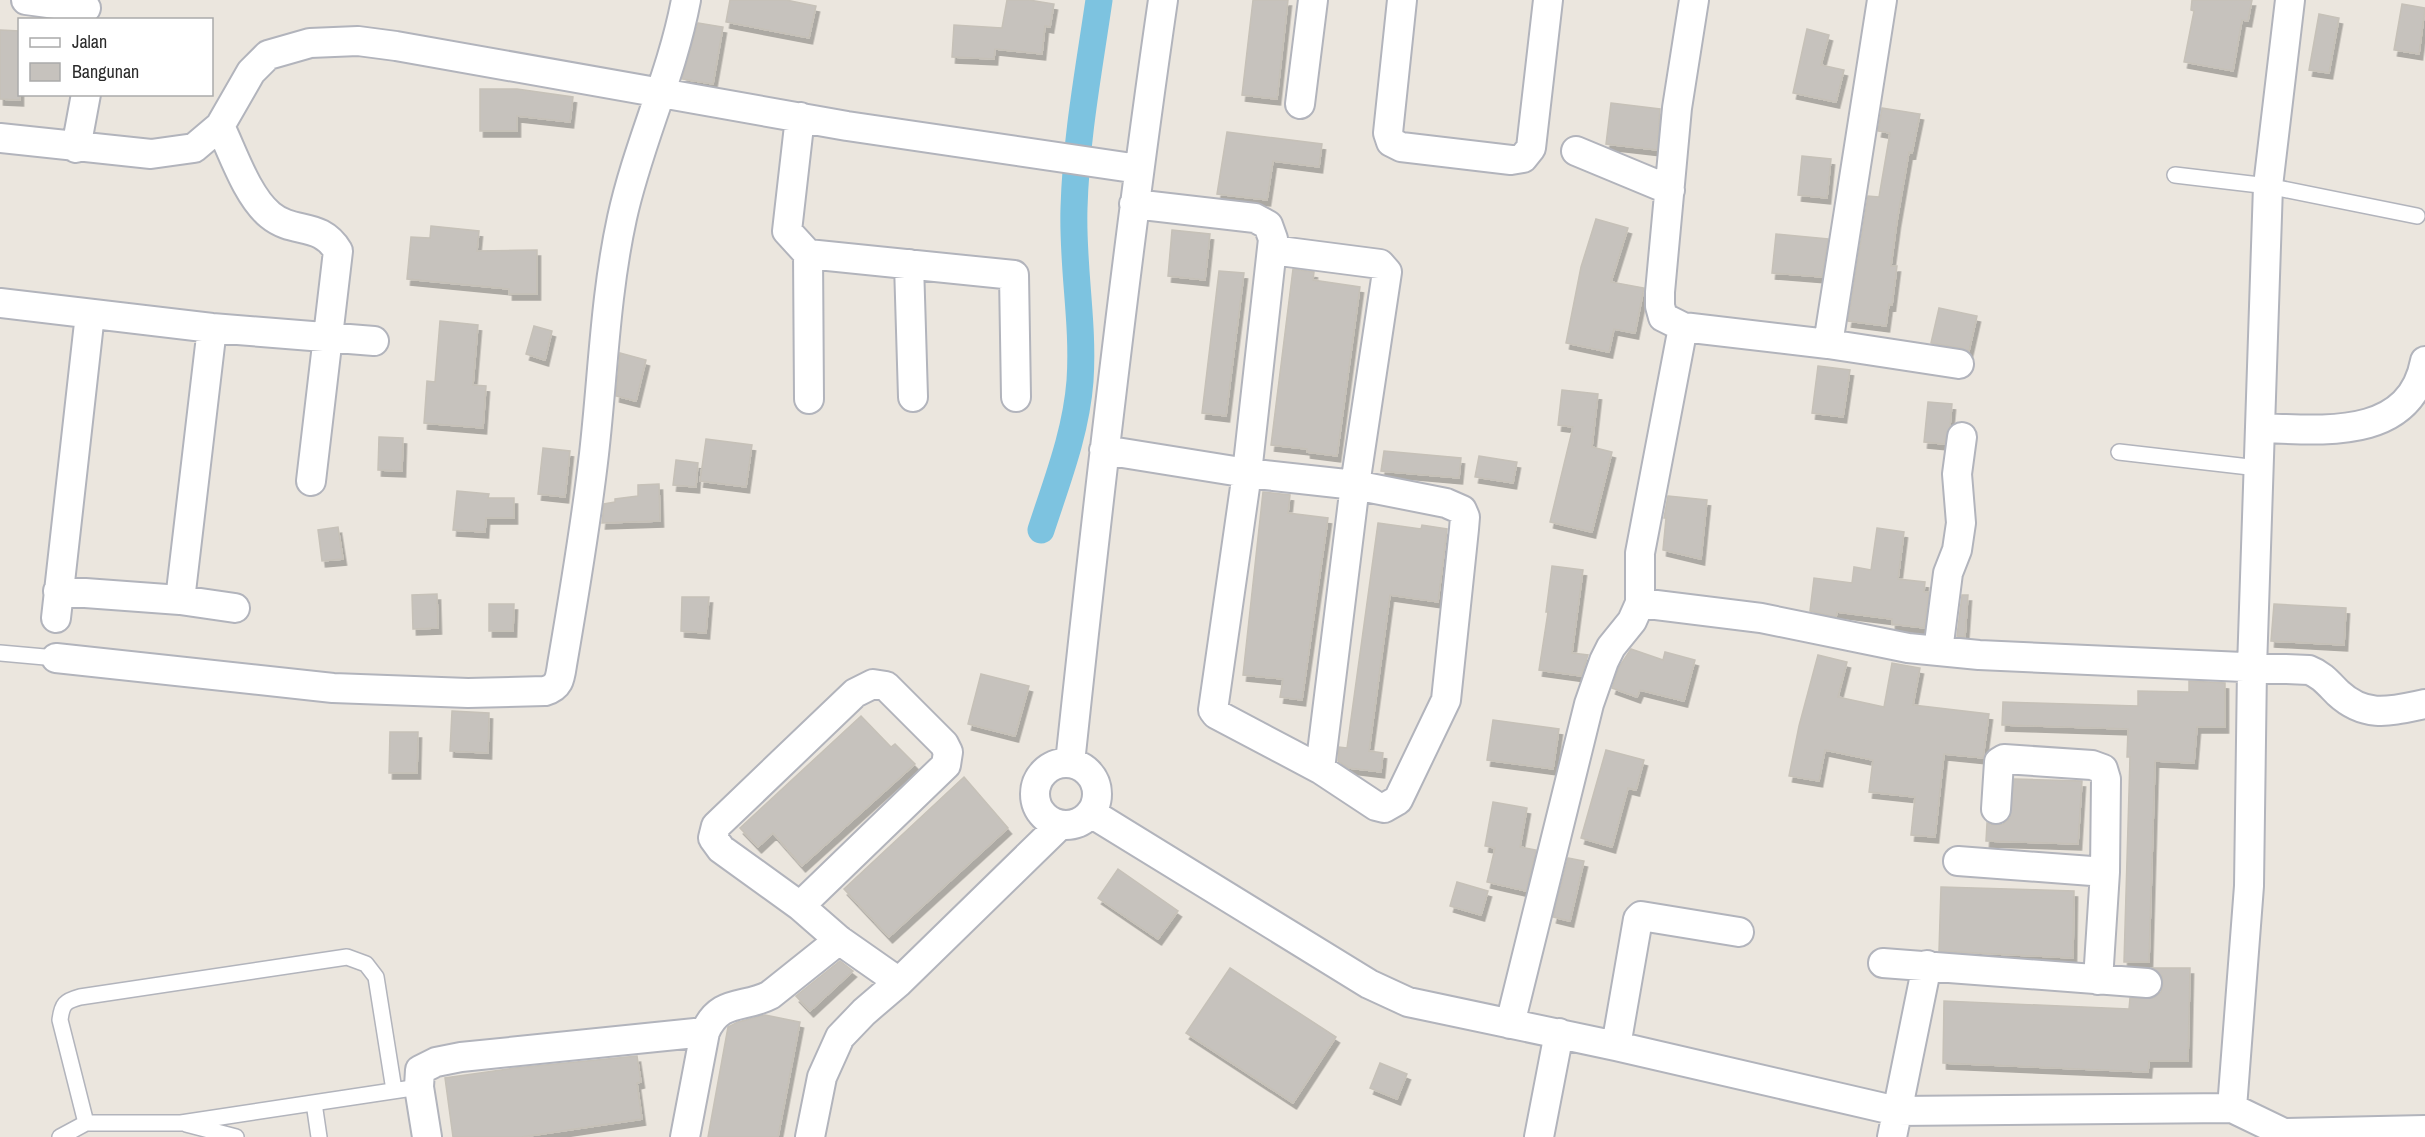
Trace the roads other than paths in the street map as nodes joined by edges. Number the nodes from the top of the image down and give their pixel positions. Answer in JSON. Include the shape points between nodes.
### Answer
{"nodes":[{"id":1,"x":26,"y":0,"type":"edge"},
{"id":2,"x":686,"y":0,"type":"edge"},
{"id":3,"x":1163,"y":0,"type":"edge"},
{"id":4,"x":1313,"y":0,"type":"edge"},
{"id":5,"x":1402,"y":0,"type":"edge"},
{"id":6,"x":1548,"y":0,"type":"edge"},
{"id":7,"x":1694,"y":0,"type":"edge"},
{"id":8,"x":1882,"y":0,"type":"edge"},
{"id":9,"x":2290,"y":0,"type":"edge"},
{"id":10,"x":89,"y":9,"type":"edge"},
{"id":11,"x":661,"y":93,"type":"junction"},
{"id":12,"x":86,"y":96,"type":"edge"},
{"id":13,"x":1300,"y":104,"type":"dead end"},
{"id":14,"x":800,"y":117,"type":"junction"},
{"id":15,"x":220,"y":126,"type":"junction"},
{"id":16,"x":0,"y":138,"type":"edge"},
{"id":17,"x":76,"y":148,"type":"junction"},
{"id":18,"x":1576,"y":152,"type":"dead end"},
{"id":19,"x":1139,"y":169,"type":"junction"},
{"id":20,"x":2175,"y":175,"type":"dead end"},
{"id":21,"x":2268,"y":186,"type":"junction"},
{"id":22,"x":1670,"y":190,"type":"junction"},
{"id":23,"x":1134,"y":204,"type":"junction"},
{"id":24,"x":2417,"y":216,"type":"dead end"},
{"id":25,"x":1272,"y":250,"type":"junction"},
{"id":26,"x":808,"y":254,"type":"junction"},
{"id":27,"x":909,"y":264,"type":"junction"},
{"id":28,"x":0,"y":303,"type":"edge"},
{"id":29,"x":90,"y":314,"type":"junction"},
{"id":30,"x":1683,"y":327,"type":"junction"},
{"id":31,"x":212,"y":328,"type":"junction"},
{"id":32,"x":329,"y":338,"type":"junction"},
{"id":33,"x":374,"y":341,"type":"dead end"},
{"id":34,"x":1828,"y":344,"type":"junction"},
{"id":35,"x":2425,"y":361,"type":"edge"},
{"id":36,"x":1959,"y":364,"type":"dead end"},
{"id":37,"x":913,"y":397,"type":"dead end"},
{"id":38,"x":1016,"y":397,"type":"dead end"},
{"id":39,"x":809,"y":399,"type":"dead end"},
{"id":40,"x":2260,"y":428,"type":"junction"},
{"id":41,"x":1962,"y":437,"type":"dead end"},
{"id":42,"x":1104,"y":450,"type":"junction"},
{"id":43,"x":2119,"y":452,"type":"dead end"},
{"id":44,"x":2258,"y":468,"type":"junction"},
{"id":45,"x":1246,"y":473,"type":"junction"},
{"id":46,"x":311,"y":481,"type":"dead end"},
{"id":47,"x":1355,"y":485,"type":"junction"},
{"id":48,"x":180,"y":600,"type":"junction"},
{"id":49,"x":1640,"y":603,"type":"junction"},
{"id":50,"x":235,"y":608,"type":"dead end"},
{"id":51,"x":1938,"y":651,"type":"junction"},
{"id":52,"x":0,"y":653,"type":"edge"},
{"id":53,"x":56,"y":658,"type":"joint"},
{"id":54,"x":2252,"y":668,"type":"junction"},
{"id":55,"x":2425,"y":704,"type":"edge"},
{"id":56,"x":1070,"y":763,"type":"junction"},
{"id":57,"x":1320,"y":769,"type":"junction"},
{"id":58,"x":1996,"y":809,"type":"dead end"},
{"id":59,"x":1091,"y":813,"type":"junction"},
{"id":60,"x":1060,"y":825,"type":"junction"},
{"id":61,"x":1958,"y":861,"type":"dead end"},
{"id":62,"x":2105,"y":872,"type":"junction"},
{"id":63,"x":800,"y":906,"type":"junction"},
{"id":64,"x":1739,"y":932,"type":"dead end"},
{"id":65,"x":839,"y":940,"type":"junction"},
{"id":66,"x":1883,"y":963,"type":"dead end"},
{"id":67,"x":1927,"y":965,"type":"junction"},
{"id":68,"x":2098,"y":980,"type":"junction"},
{"id":69,"x":900,"y":982,"type":"junction"},
{"id":70,"x":2147,"y":983,"type":"dead end"},
{"id":71,"x":1510,"y":1024,"type":"junction"},
{"id":72,"x":705,"y":1032,"type":"junction"},
{"id":73,"x":1559,"y":1033,"type":"junction"},
{"id":74,"x":1616,"y":1046,"type":"junction"},
{"id":75,"x":406,"y":1088,"type":"junction"},
{"id":76,"x":314,"y":1103,"type":"junction"},
{"id":77,"x":2232,"y":1107,"type":"junction"},
{"id":78,"x":181,"y":1123,"type":"junction"},
{"id":79,"x":1894,"y":1124,"type":"edge"},
{"id":80,"x":81,"y":1125,"type":"junction"},
{"id":81,"x":2425,"y":1130,"type":"edge"},
{"id":82,"x":2284,"y":1135,"type":"edge"},
{"id":83,"x":60,"y":1137,"type":"edge"},
{"id":84,"x":236,"y":1137,"type":"edge"},
{"id":85,"x":319,"y":1137,"type":"edge"},
{"id":86,"x":427,"y":1137,"type":"edge"},
{"id":87,"x":686,"y":1137,"type":"edge"},
{"id":88,"x":810,"y":1137,"type":"edge"},
{"id":89,"x":1539,"y":1137,"type":"edge"}],
"edges":[{"from":1,"to":10,"type":"street"},
{"from":2,"to":11,"type":"street"},
{"from":3,"to":19,"type":"street"},
{"from":4,"to":13,"type":"street"},
{"from":5,"to":6,"type":"street","via":[[1388,133],[1391,142],[1401,147],[1511,160],[1523,158],[1531,148]]},
{"from":7,"to":22,"type":"street","via":[[1677,108]]},
{"from":8,"to":34,"type":"street"},
{"from":9,"to":21,"type":"street"},
{"from":11,"to":14,"type":"street"},
{"from":11,"to":15,"type":"street","via":[[396,46],[358,41],[310,43],[268,55],[251,72]]},
{"from":11,"to":53,"type":"street","via":[[633,175],[616,249],[594,454],[562,665],[553,689],[468,693],[333,688]]},
{"from":12,"to":17,"type":"street"},
{"from":14,"to":19,"type":"street"},
{"from":14,"to":26,"type":"street","via":[[787,231]]},
{"from":15,"to":17,"type":"street","via":[[194,148],[173,152]]},
{"from":15,"to":32,"type":"street","via":[[257,203],[280,223],[320,233],[338,251]]},
{"from":16,"to":17,"type":"street"},
{"from":18,"to":22,"type":"street"},
{"from":19,"to":23,"type":"street"},
{"from":20,"to":21,"type":"lane"},
{"from":21,"to":24,"type":"lane"},
{"from":21,"to":40,"type":"street"},
{"from":22,"to":30,"type":"street","via":[[1660,306],[1663,317]]},
{"from":23,"to":25,"type":"street","via":[[1255,218],[1268,225]]},
{"from":23,"to":42,"type":"street"},
{"from":25,"to":45,"type":"street"},
{"from":25,"to":47,"type":"street","via":[[1380,264],[1387,272]]},
{"from":26,"to":27,"type":"street"},
{"from":26,"to":39,"type":"street"},
{"from":27,"to":37,"type":"street"},
{"from":27,"to":38,"type":"street","via":[[1014,275]]},
{"from":28,"to":29,"type":"street"},
{"from":29,"to":31,"type":"street"},
{"from":29,"to":48,"type":"street","via":[[57,605]]},
{"from":30,"to":34,"type":"street"},
{"from":30,"to":49,"type":"street","via":[[1640,553]]},
{"from":31,"to":32,"type":"street"},
{"from":31,"to":48,"type":"street"},
{"from":32,"to":33,"type":"street"},
{"from":32,"to":46,"type":"street"},
{"from":34,"to":36,"type":"street"},
{"from":35,"to":40,"type":"street","via":[[2410,398],[2388,417],[2337,430]]},
{"from":40,"to":44,"type":"street"},
{"from":41,"to":51,"type":"street","via":[[1957,474],[1962,523],[1948,573]]},
{"from":42,"to":45,"type":"street"},
{"from":42,"to":56,"type":"street"},
{"from":43,"to":44,"type":"lane"},
{"from":44,"to":54,"type":"street"},
{"from":45,"to":47,"type":"street"},
{"from":45,"to":57,"type":"street","via":[[1213,710]]},
{"from":47,"to":57,"type":"street"},
{"from":47,"to":57,"type":"street","via":[[1446,503],[1462,510],[1465,517],[1446,700],[1398,800],[1390,806],[1376,806]]},
{"from":48,"to":50,"type":"street"},
{"from":49,"to":51,"type":"street","via":[[1761,618]]},
{"from":49,"to":71,"type":"street","via":[[1632,621],[1611,647],[1589,704]]},
{"from":51,"to":54,"type":"street"},
{"from":52,"to":53,"type":"lane"},
{"from":54,"to":55,"type":"street","via":[[2309,670],[2353,704],[2370,711],[2389,712]]},
{"from":54,"to":77,"type":"street","via":[[2248,886]]},
{"from":56,"to":59,"type":"street","via":[[1089,773],[1095,782],[1096,804]]},
{"from":56,"to":60,"type":"street","via":[[1049,768],[1036,784],[1036,806],[1050,821]]},
{"from":58,"to":62,"type":"street","via":[[1999,762],[2004,759],[2103,769]]},
{"from":59,"to":60,"type":"street","via":[[1072,825]]},
{"from":59,"to":71,"type":"street","via":[[1369,984],[1408,1002]]},
{"from":60,"to":69,"type":"street"},
{"from":61,"to":62,"type":"street"},
{"from":62,"to":68,"type":"street"},
{"from":63,"to":63,"type":"street","via":[[721,849],[712,832],[855,693],[873,684],[886,686],[944,744],[948,752],[946,765]]},
{"from":63,"to":65,"type":"street"},
{"from":64,"to":74,"type":"street","via":[[1641,916]]},
{"from":65,"to":69,"type":"street"},
{"from":65,"to":72,"type":"street","via":[[770,995],[736,1004],[716,1016]]},
{"from":66,"to":67,"type":"street"},
{"from":67,"to":68,"type":"street"},
{"from":67,"to":79,"type":"street"},
{"from":68,"to":70,"type":"street"},
{"from":69,"to":88,"type":"street","via":[[840,1037],[822,1077]]},
{"from":71,"to":73,"type":"street"},
{"from":72,"to":75,"type":"street","via":[[461,1057],[420,1070]]},
{"from":72,"to":87,"type":"street"},
{"from":73,"to":74,"type":"street"},
{"from":73,"to":89,"type":"street"},
{"from":74,"to":79,"type":"street"},
{"from":75,"to":76,"type":"lane"},
{"from":75,"to":80,"type":"lane","via":[[376,977],[366,964],[348,957],[66,1001],[60,1020]]},
{"from":75,"to":86,"type":"street"},
{"from":76,"to":78,"type":"lane"},
{"from":76,"to":85,"type":"lane"},
{"from":77,"to":79,"type":"street"},
{"from":77,"to":82,"type":"street"},
{"from":78,"to":80,"type":"lane"},
{"from":78,"to":84,"type":"lane"},
{"from":80,"to":83,"type":"lane"},
{"from":81,"to":82,"type":"street"}]}
